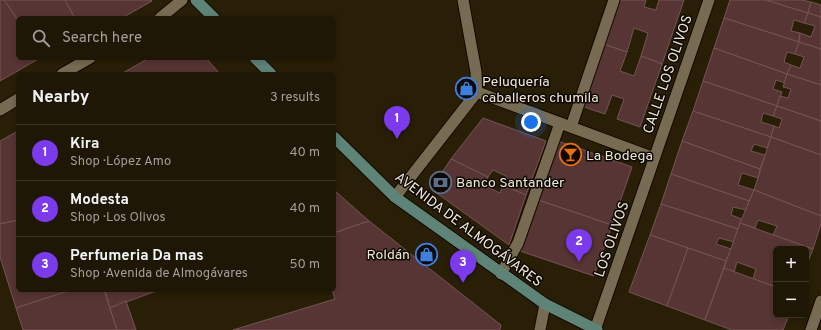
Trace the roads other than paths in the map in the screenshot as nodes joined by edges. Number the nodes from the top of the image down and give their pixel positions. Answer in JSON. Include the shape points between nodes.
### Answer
{"nodes":[{"id":1,"x":182,"y":0,"type":"edge"},
{"id":2,"x":196,"y":0,"type":"edge"},
{"id":3,"x":463,"y":0,"type":"edge"},
{"id":4,"x":614,"y":0,"type":"edge"},
{"id":5,"x":709,"y":0,"type":"edge"},
{"id":6,"x":162,"y":16,"type":"edge"},
{"id":7,"x":212,"y":16,"type":"edge"},
{"id":8,"x":86,"y":60,"type":"edge"},
{"id":9,"x":256,"y":60,"type":"edge"},
{"id":10,"x":66,"y":72,"type":"edge"},
{"id":11,"x":269,"y":72,"type":"edge"},
{"id":12,"x":477,"y":92,"type":"junction"},
{"id":13,"x":16,"y":100,"type":"edge"},
{"id":14,"x":0,"y":110,"type":"edge"},
{"id":15,"x":560,"y":123,"type":"junction"},
{"id":16,"x":571,"y":127,"type":"junction"},
{"id":17,"x":336,"y":139,"type":"edge"},
{"id":18,"x":654,"y":158,"type":"junction"},
{"id":19,"x":395,"y":197,"type":"junction"},
{"id":20,"x":501,"y":274,"type":"junction"},
{"id":21,"x":821,"y":301,"type":"edge"},
{"id":22,"x":545,"y":304,"type":"junction"},
{"id":23,"x":540,"y":330,"type":"edge"},
{"id":24,"x":596,"y":330,"type":"edge"},
{"id":25,"x":811,"y":330,"type":"edge"}],
"edges":[{"from":1,"to":6,"type":"street"},
{"from":2,"to":7,"type":"main road"},
{"from":3,"to":12,"type":"street","via":[[476,72]]},
{"from":4,"to":16,"type":"street"},
{"from":5,"to":18,"type":"street","name":"CALLE LOS OLIVOS"},
{"from":8,"to":10,"type":"street"},
{"from":9,"to":11,"type":"main road"},
{"from":12,"to":15,"type":"street"},
{"from":12,"to":19,"type":"street"},
{"from":13,"to":14,"type":"street"},
{"from":15,"to":16,"type":"street"},
{"from":15,"to":20,"type":"street","via":[[518,243]]},
{"from":16,"to":18,"type":"street"},
{"from":17,"to":19,"type":"main road","name":"AVENIDA DE ALMOGÁVARES"},
{"from":18,"to":24,"type":"street","name":"LOS OLIVOS"},
{"from":19,"to":20,"type":"main road","name":"AVENIDA DE ALMOGÁVARES"},
{"from":20,"to":22,"type":"main road","name":"AVENIDA DE ALMOGÁVARES"},
{"from":21,"to":25,"type":"street"},
{"from":22,"to":23,"type":"street"},
{"from":22,"to":24,"type":"main road","name":"AVENIDA DE ALMOGÁVARES"}]}
